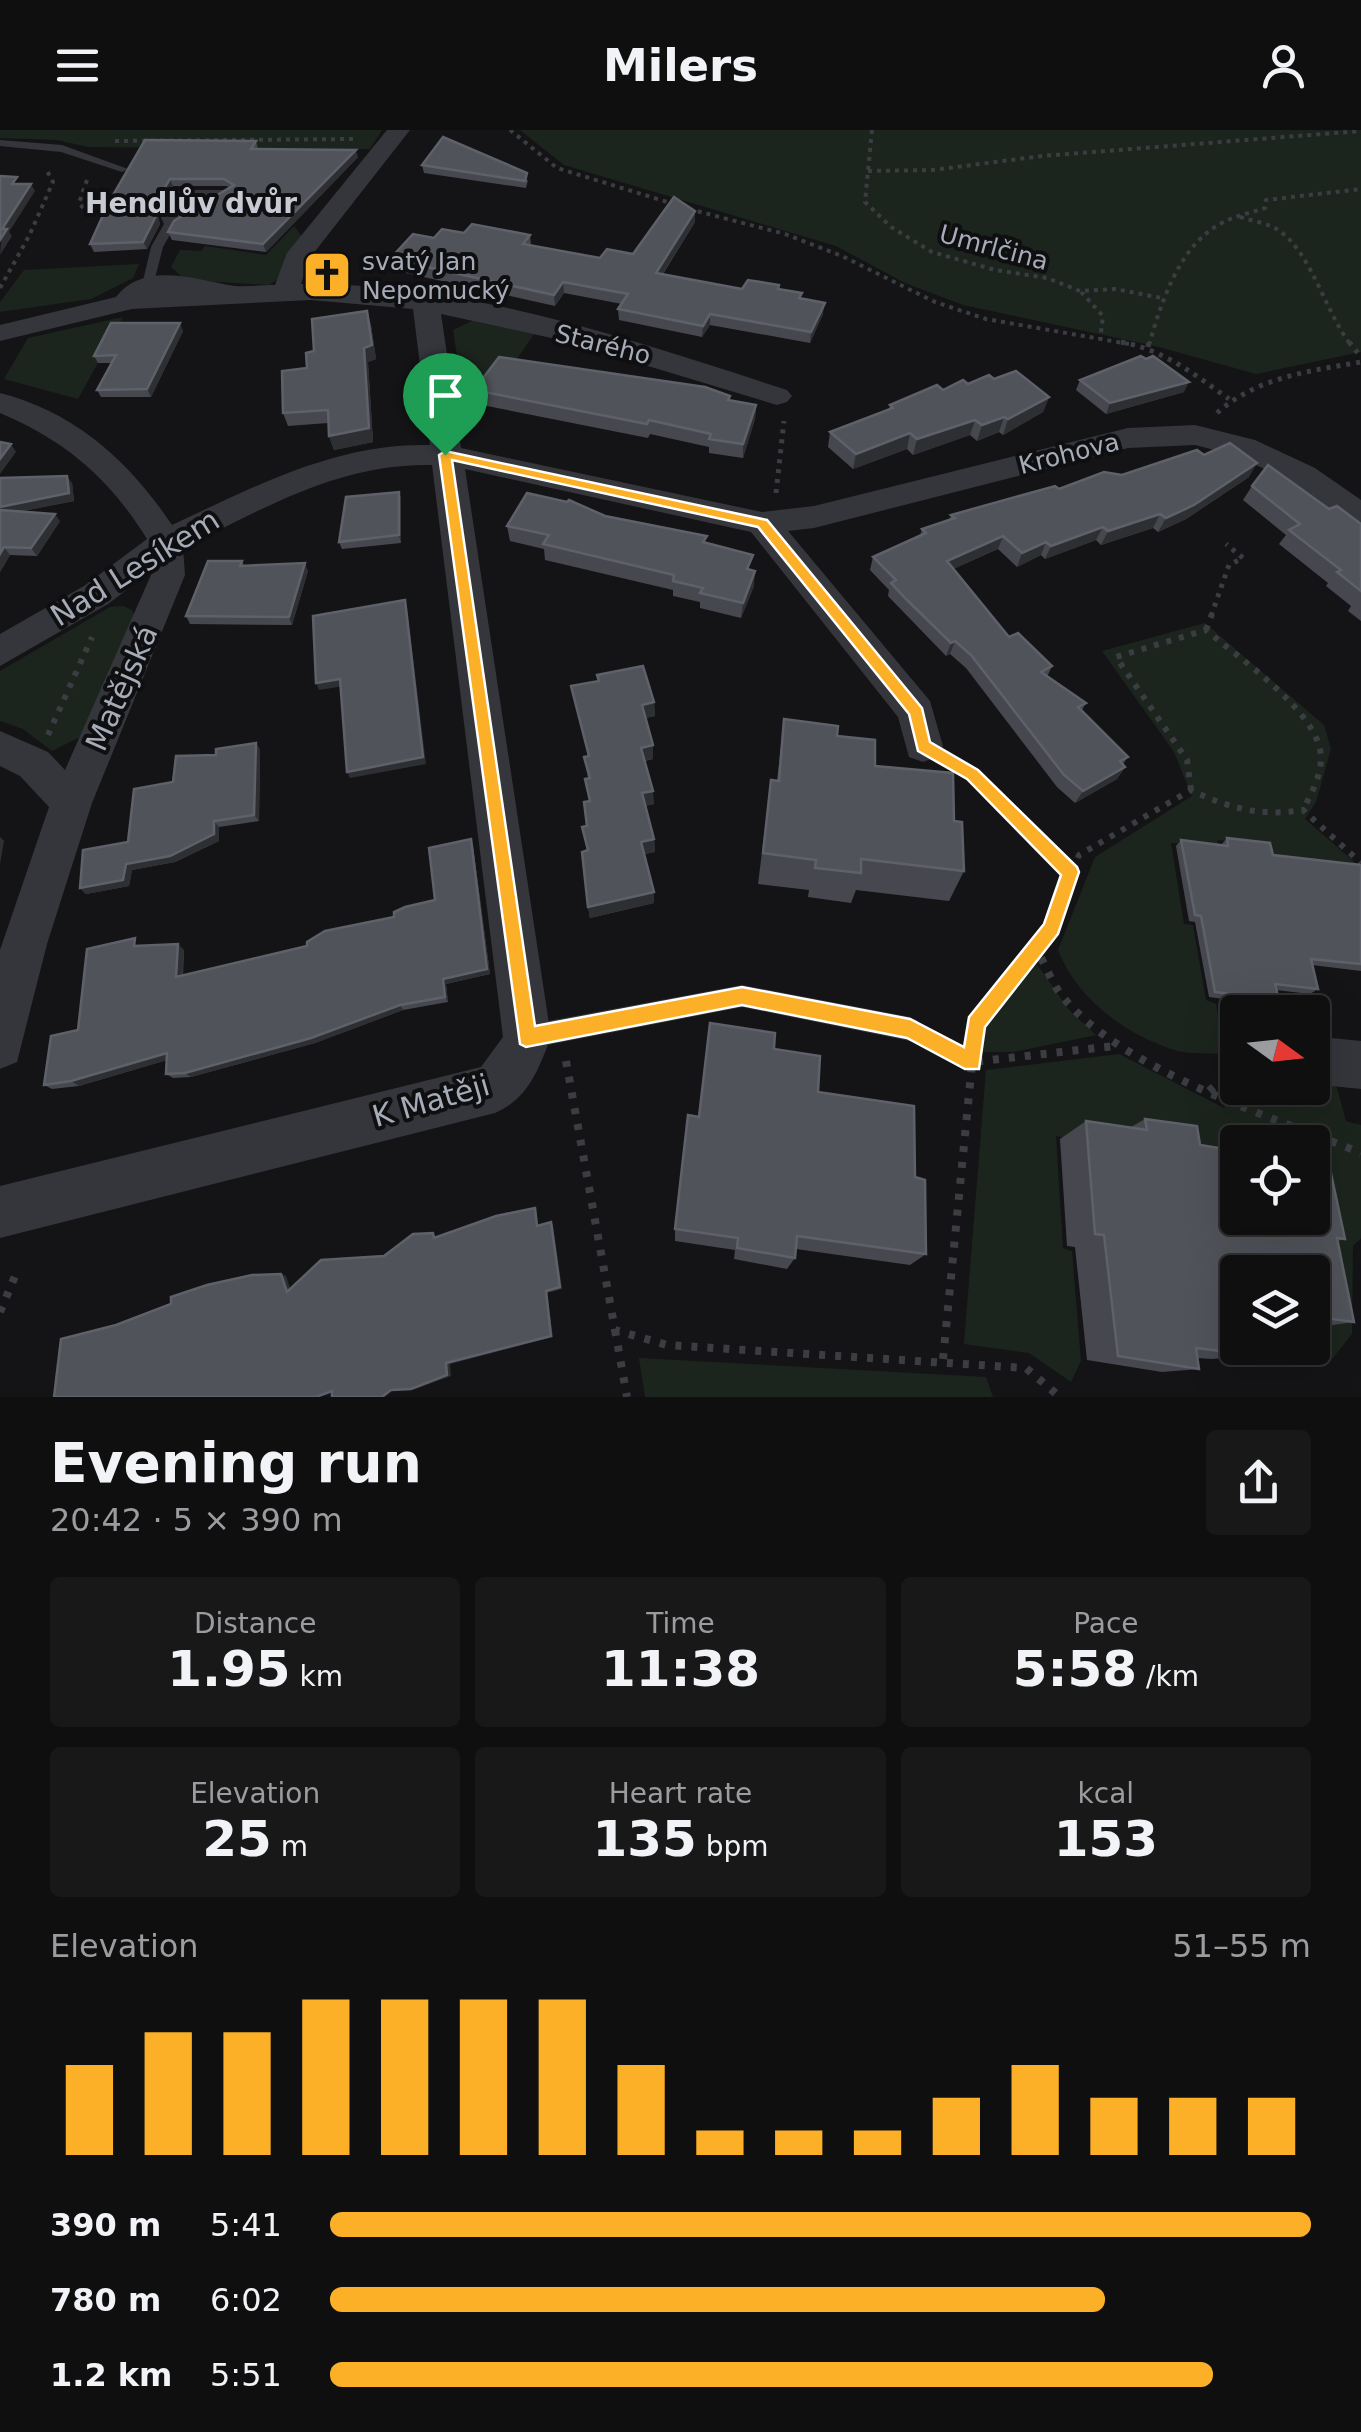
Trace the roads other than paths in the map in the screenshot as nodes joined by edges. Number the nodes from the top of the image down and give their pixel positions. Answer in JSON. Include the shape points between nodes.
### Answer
{"nodes":[{"id":1,"x":400,"y":130,"type":"edge"},
{"id":2,"x":0,"y":144,"type":"edge"},
{"id":3,"x":122,"y":170,"type":"edge"},
{"id":4,"x":168,"y":220,"type":"road end"},
{"id":5,"x":138,"y":292,"type":"junction"},
{"id":6,"x":285,"y":294,"type":"junction"},
{"id":7,"x":426,"y":304,"type":"junction"},
{"id":8,"x":0,"y":333,"type":"edge"},
{"id":9,"x":777,"y":396,"type":"road end"},
{"id":10,"x":0,"y":402,"type":"edge"},
{"id":11,"x":445,"y":455,"type":"junction"},
{"id":12,"x":768,"y":508,"type":"junction"},
{"id":13,"x":1361,"y":516,"type":"edge"},
{"id":14,"x":166,"y":542,"type":"junction"},
{"id":15,"x":0,"y":652,"type":"edge"},
{"id":16,"x":923,"y":746,"type":"road end"},
{"id":17,"x":0,"y":747,"type":"edge"},
{"id":18,"x":71,"y":804,"type":"junction"},
{"id":19,"x":910,"y":1029,"type":"road end"},
{"id":20,"x":544,"y":1034,"type":"junction"},
{"id":21,"x":0,"y":1045,"type":"edge"},
{"id":22,"x":1330,"y":1062,"type":"edge"},
{"id":23,"x":1361,"y":1066,"type":"edge"},
{"id":24,"x":0,"y":1212,"type":"edge"}],
"edges":[{"from":1,"to":6,"type":"street","via":[[296,258]]},
{"from":2,"to":3,"type":"lane","via":[[74,152]]},
{"from":4,"to":5,"type":"lane"},
{"from":5,"to":6,"type":"street","name":"Starého"},
{"from":5,"to":8,"type":"street","name":"Starého"},
{"from":6,"to":7,"type":"street","name":"Starého"},
{"from":7,"to":9,"type":"street","name":"Starého","via":[[651,354]]},
{"from":7,"to":11,"type":"street"},
{"from":10,"to":14,"type":"street","via":[[76,438],[135,494]]},
{"from":11,"to":12,"type":"street","name":"Nad Lesíkem"},
{"from":11,"to":14,"type":"street","name":"Nad Lesíkem","via":[[392,454],[344,463]]},
{"from":11,"to":20,"type":"street"},
{"from":12,"to":13,"type":"street","name":"Krohova","via":[[814,517],[1128,438],[1195,436],[1244,447],[1304,475]]},
{"from":12,"to":16,"type":"street","via":[[916,712]]},
{"from":14,"to":15,"type":"street","name":"Nad Lesíkem"},
{"from":14,"to":18,"type":"street","name":"Matějská","via":[[168,575],[155,613]]},
{"from":17,"to":18,"type":"street","via":[[34,764]]},
{"from":18,"to":21,"type":"street","name":"Matějská","via":[[24,944]]},
{"from":19,"to":20,"type":"lane","via":[[742,996]]},
{"from":20,"to":24,"type":"street","name":"K Matěji","via":[[494,1088]]},
{"from":22,"to":23,"type":"street"}]}
